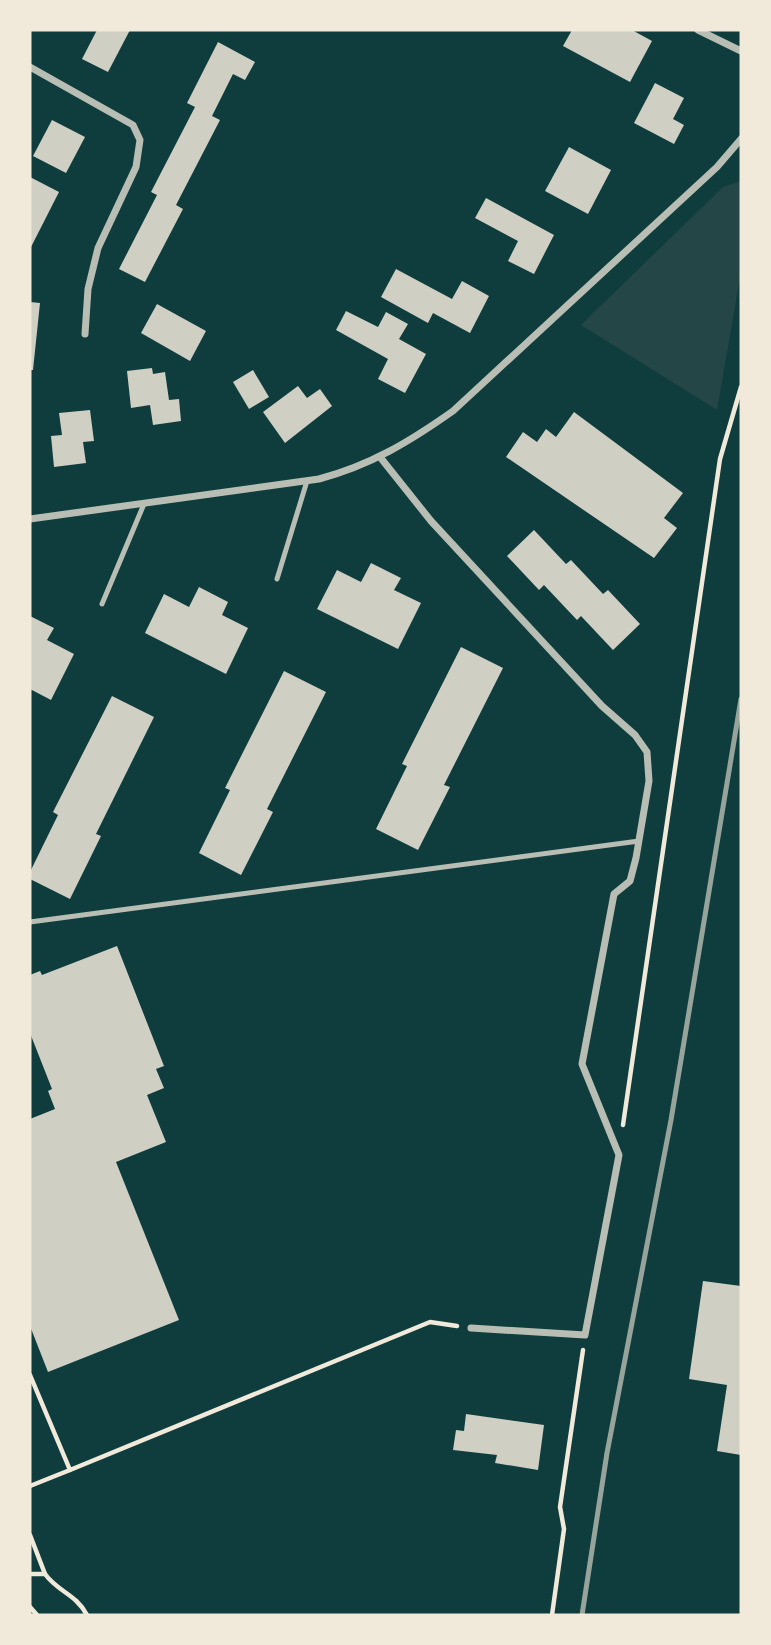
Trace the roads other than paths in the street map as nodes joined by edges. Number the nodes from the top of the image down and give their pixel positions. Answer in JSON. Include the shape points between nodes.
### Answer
{"nodes":[{"id":1,"x":698,"y":30,"type":"edge"},
{"id":2,"x":741,"y":51,"type":"edge"},
{"id":3,"x":30,"y":68,"type":"edge"},
{"id":4,"x":741,"y":139,"type":"edge"},
{"id":5,"x":85,"y":334,"type":"dead end"},
{"id":6,"x":380,"y":457,"type":"junction"},
{"id":7,"x":307,"y":481,"type":"junction"},
{"id":8,"x":144,"y":504,"type":"junction"},
{"id":9,"x":30,"y":519,"type":"edge"},
{"id":10,"x":276,"y":579,"type":"dead end"},
{"id":11,"x":102,"y":604,"type":"dead end"},
{"id":12,"x":639,"y":841,"type":"junction"},
{"id":13,"x":30,"y":922,"type":"edge"},
{"id":14,"x":471,"y":1328,"type":"road end"}],
"edges":[{"from":1,"to":2,"type":"street"},
{"from":3,"to":5,"type":"street","via":[[133,125],[140,140],[136,167],[98,248],[88,289]]},
{"from":4,"to":6,"type":"street","via":[[718,167],[453,411]]},
{"from":6,"to":7,"type":"street","via":[[351,471]]},
{"from":6,"to":12,"type":"street","via":[[430,521],[647,752],[649,781]]},
{"from":7,"to":8,"type":"street"},
{"from":7,"to":10,"type":"lane"},
{"from":8,"to":9,"type":"street"},
{"from":8,"to":11,"type":"lane"},
{"from":12,"to":13,"type":"lane"},
{"from":12,"to":14,"type":"street","via":[[630,881],[614,894],[582,1064],[619,1154],[585,1335]]}]}
